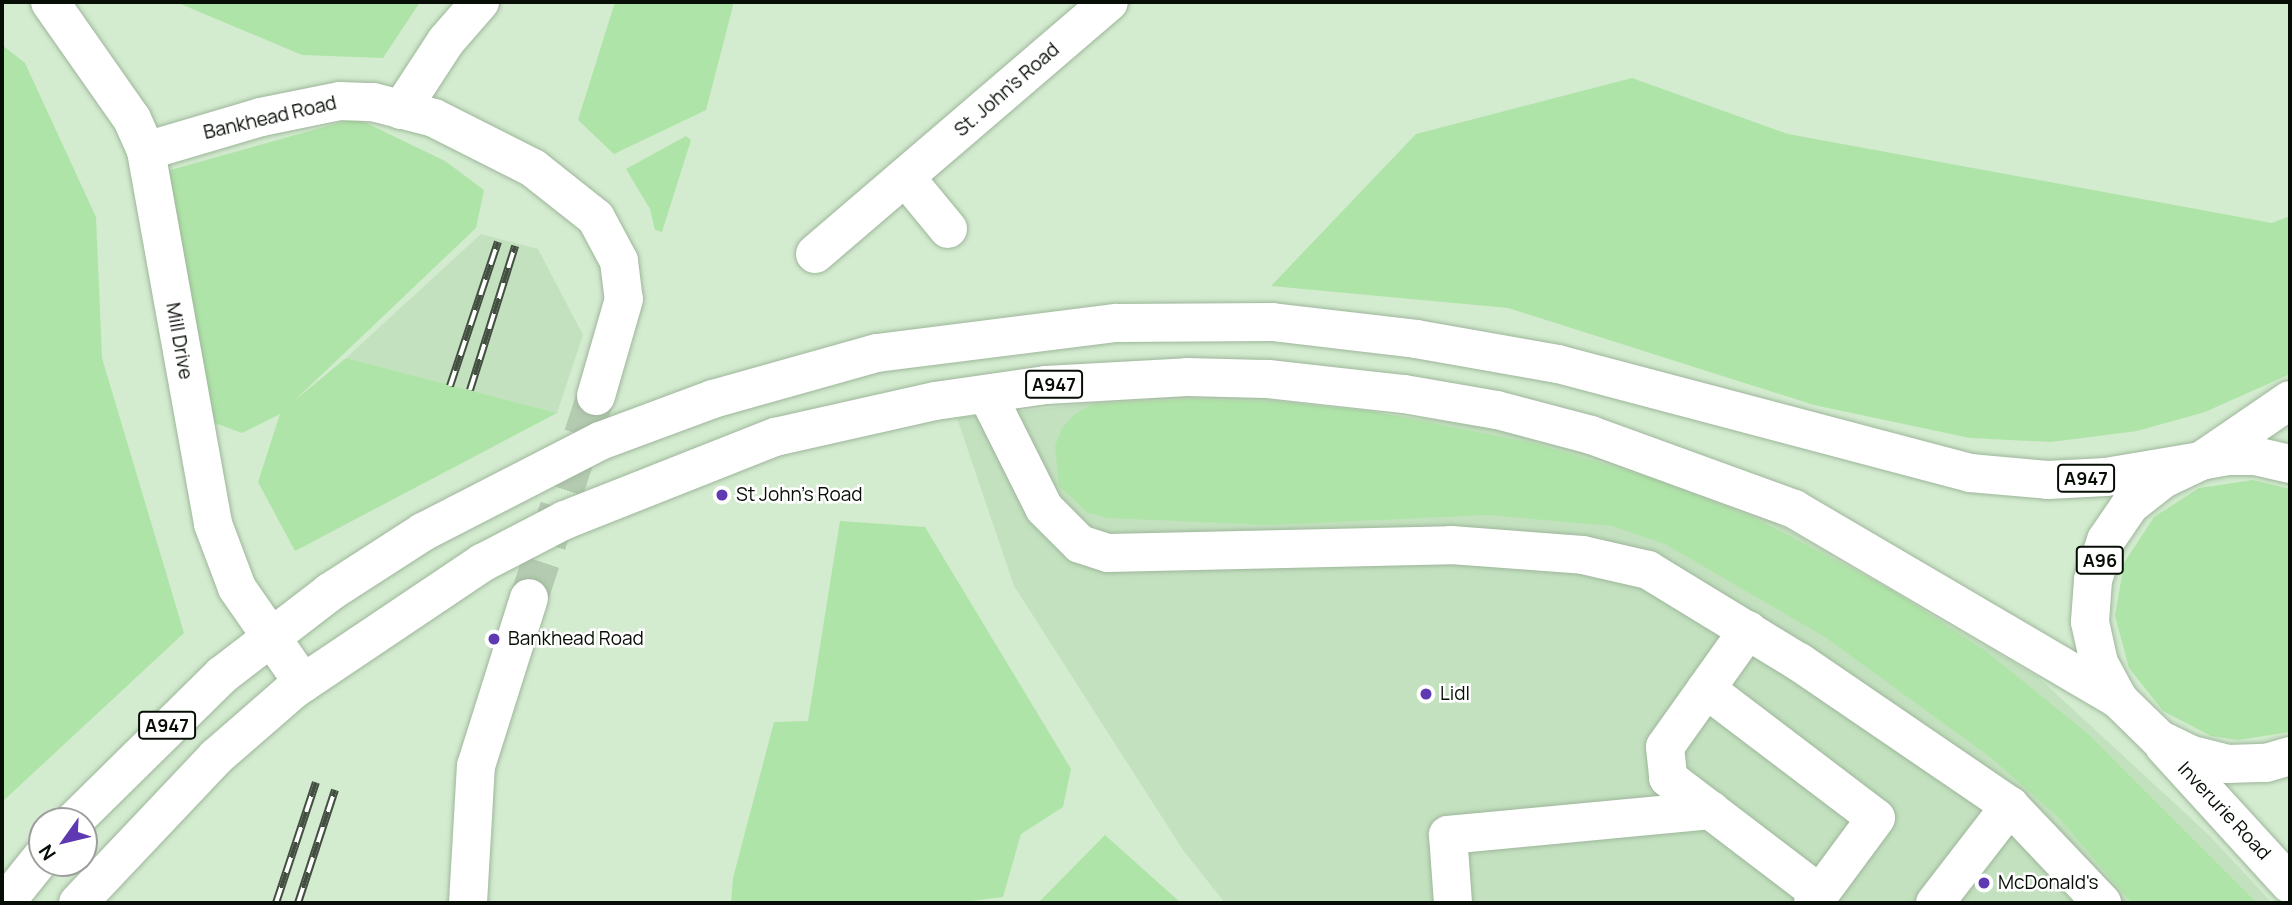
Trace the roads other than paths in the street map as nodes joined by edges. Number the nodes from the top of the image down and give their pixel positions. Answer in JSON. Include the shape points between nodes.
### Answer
{"nodes":[{"id":1,"x":50,"y":2,"type":"edge"},
{"id":2,"x":480,"y":2,"type":"edge"},
{"id":3,"x":1109,"y":2,"type":"edge"},
{"id":4,"x":401,"y":110,"type":"junction"},
{"id":5,"x":146,"y":151,"type":"junction"},
{"id":6,"x":906,"y":178,"type":"junction"},
{"id":7,"x":948,"y":229,"type":"dead end"},
{"id":8,"x":815,"y":254,"type":"dead end"},
{"id":9,"x":987,"y":394,"type":"junction"},
{"id":10,"x":596,"y":396,"type":"tunnel mouth"},
{"id":11,"x":2290,"y":400,"type":"edge"},
{"id":12,"x":2201,"y":461,"type":"junction"},
{"id":13,"x":2290,"y":464,"type":"edge"},
{"id":14,"x":529,"y":598,"type":"tunnel mouth"},
{"id":15,"x":1748,"y":630,"type":"junction"},
{"id":16,"x":268,"y":637,"type":"junction"},
{"id":17,"x":303,"y":683,"type":"junction"},
{"id":18,"x":1706,"y":689,"type":"junction"},
{"id":19,"x":2119,"y":700,"type":"junction"},
{"id":20,"x":2158,"y":739,"type":"junction"},
{"id":21,"x":2290,"y":756,"type":"edge"},
{"id":22,"x":2010,"y":806,"type":"junction"},
{"id":23,"x":88,"y":807,"type":"edge"},
{"id":24,"x":1711,"y":810,"type":"junction"},
{"id":25,"x":28,"y":874,"type":"edge"},
{"id":26,"x":2290,"y":884,"type":"edge"},
{"id":27,"x":1816,"y":899,"type":"edge"},
{"id":28,"x":5,"y":903,"type":"edge"},
{"id":29,"x":78,"y":903,"type":"edge"},
{"id":30,"x":468,"y":903,"type":"edge"},
{"id":31,"x":1453,"y":903,"type":"edge"},
{"id":32,"x":1935,"y":903,"type":"edge"},
{"id":33,"x":2102,"y":903,"type":"edge"}],
"edges":[{"from":1,"to":5,"type":"main road","name":"Mill Drive","via":[[132,119]]},
{"from":2,"to":4,"type":"main road","via":[[446,41]]},
{"from":3,"to":6,"type":"main road","name":"St. John's Road"},
{"from":4,"to":5,"type":"main road","name":"Bankhead Road","via":[[373,102],[340,101],[261,117]]},
{"from":4,"to":10,"type":"main road","name":"Bankhead Road","via":[[434,118],[533,168],[596,218],[624,281],[620,317]]},
{"from":5,"to":16,"type":"main road","name":"Mill Drive","via":[[213,524],[237,588]]},
{"from":6,"to":7,"type":"main road"},
{"from":6,"to":8,"type":"main road","name":"St. John's Road"},
{"from":9,"to":15,"type":"main road","via":[[1044,508],[1080,544],[1108,553],[1451,545],[1583,555],[1647,570]]},
{"from":9,"to":17,"type":"main road","number":"A947","via":[[775,437],[612,500],[482,563]]},
{"from":9,"to":19,"type":"main road","number":"A947","via":[[1119,380],[1268,379],[1431,399],[1591,435],[1794,509]]},
{"from":11,"to":12,"type":"main road","number":"A96"},
{"from":12,"to":13,"type":"main road","number":"A96","via":[[2254,456]]},
{"from":12,"to":16,"type":"main road","number":"A947","via":[[2106,477],[2001,478],[1558,364],[1416,339],[1272,323],[1199,321],[1040,330],[900,348],[836,362],[674,412],[600,441],[423,532]]},
{"from":12,"to":19,"type":"main road","number":"A96","via":[[2155,485],[2130,505],[2106,540],[2093,580],[2090,622],[2099,663]]},
{"from":14,"to":30,"type":"main road","via":[[476,766]]},
{"from":15,"to":18,"type":"main road"},
{"from":15,"to":22,"type":"main road"},
{"from":16,"to":17,"type":"main road","name":"Mill Drive"},
{"from":16,"to":23,"type":"main road","number":"A947","via":[[168,724]]},
{"from":17,"to":29,"type":"main road","number":"A947","via":[[216,757]]},
{"from":18,"to":24,"type":"main road","via":[[1665,747],[1668,778]]},
{"from":18,"to":27,"type":"main road","via":[[1876,818]]},
{"from":19,"to":20,"type":"main road","number":"A96"},
{"from":20,"to":21,"type":"main road","number":"A96","via":[[2192,755],[2228,764],[2266,763]]},
{"from":20,"to":26,"type":"main road","name":"Inverurie Road","number":"A96"},
{"from":22,"to":32,"type":"main road"},
{"from":22,"to":33,"type":"main road"},
{"from":24,"to":27,"type":"main road"},
{"from":24,"to":31,"type":"main road","via":[[1448,835]]},
{"from":25,"to":28,"type":"main road"}]}
